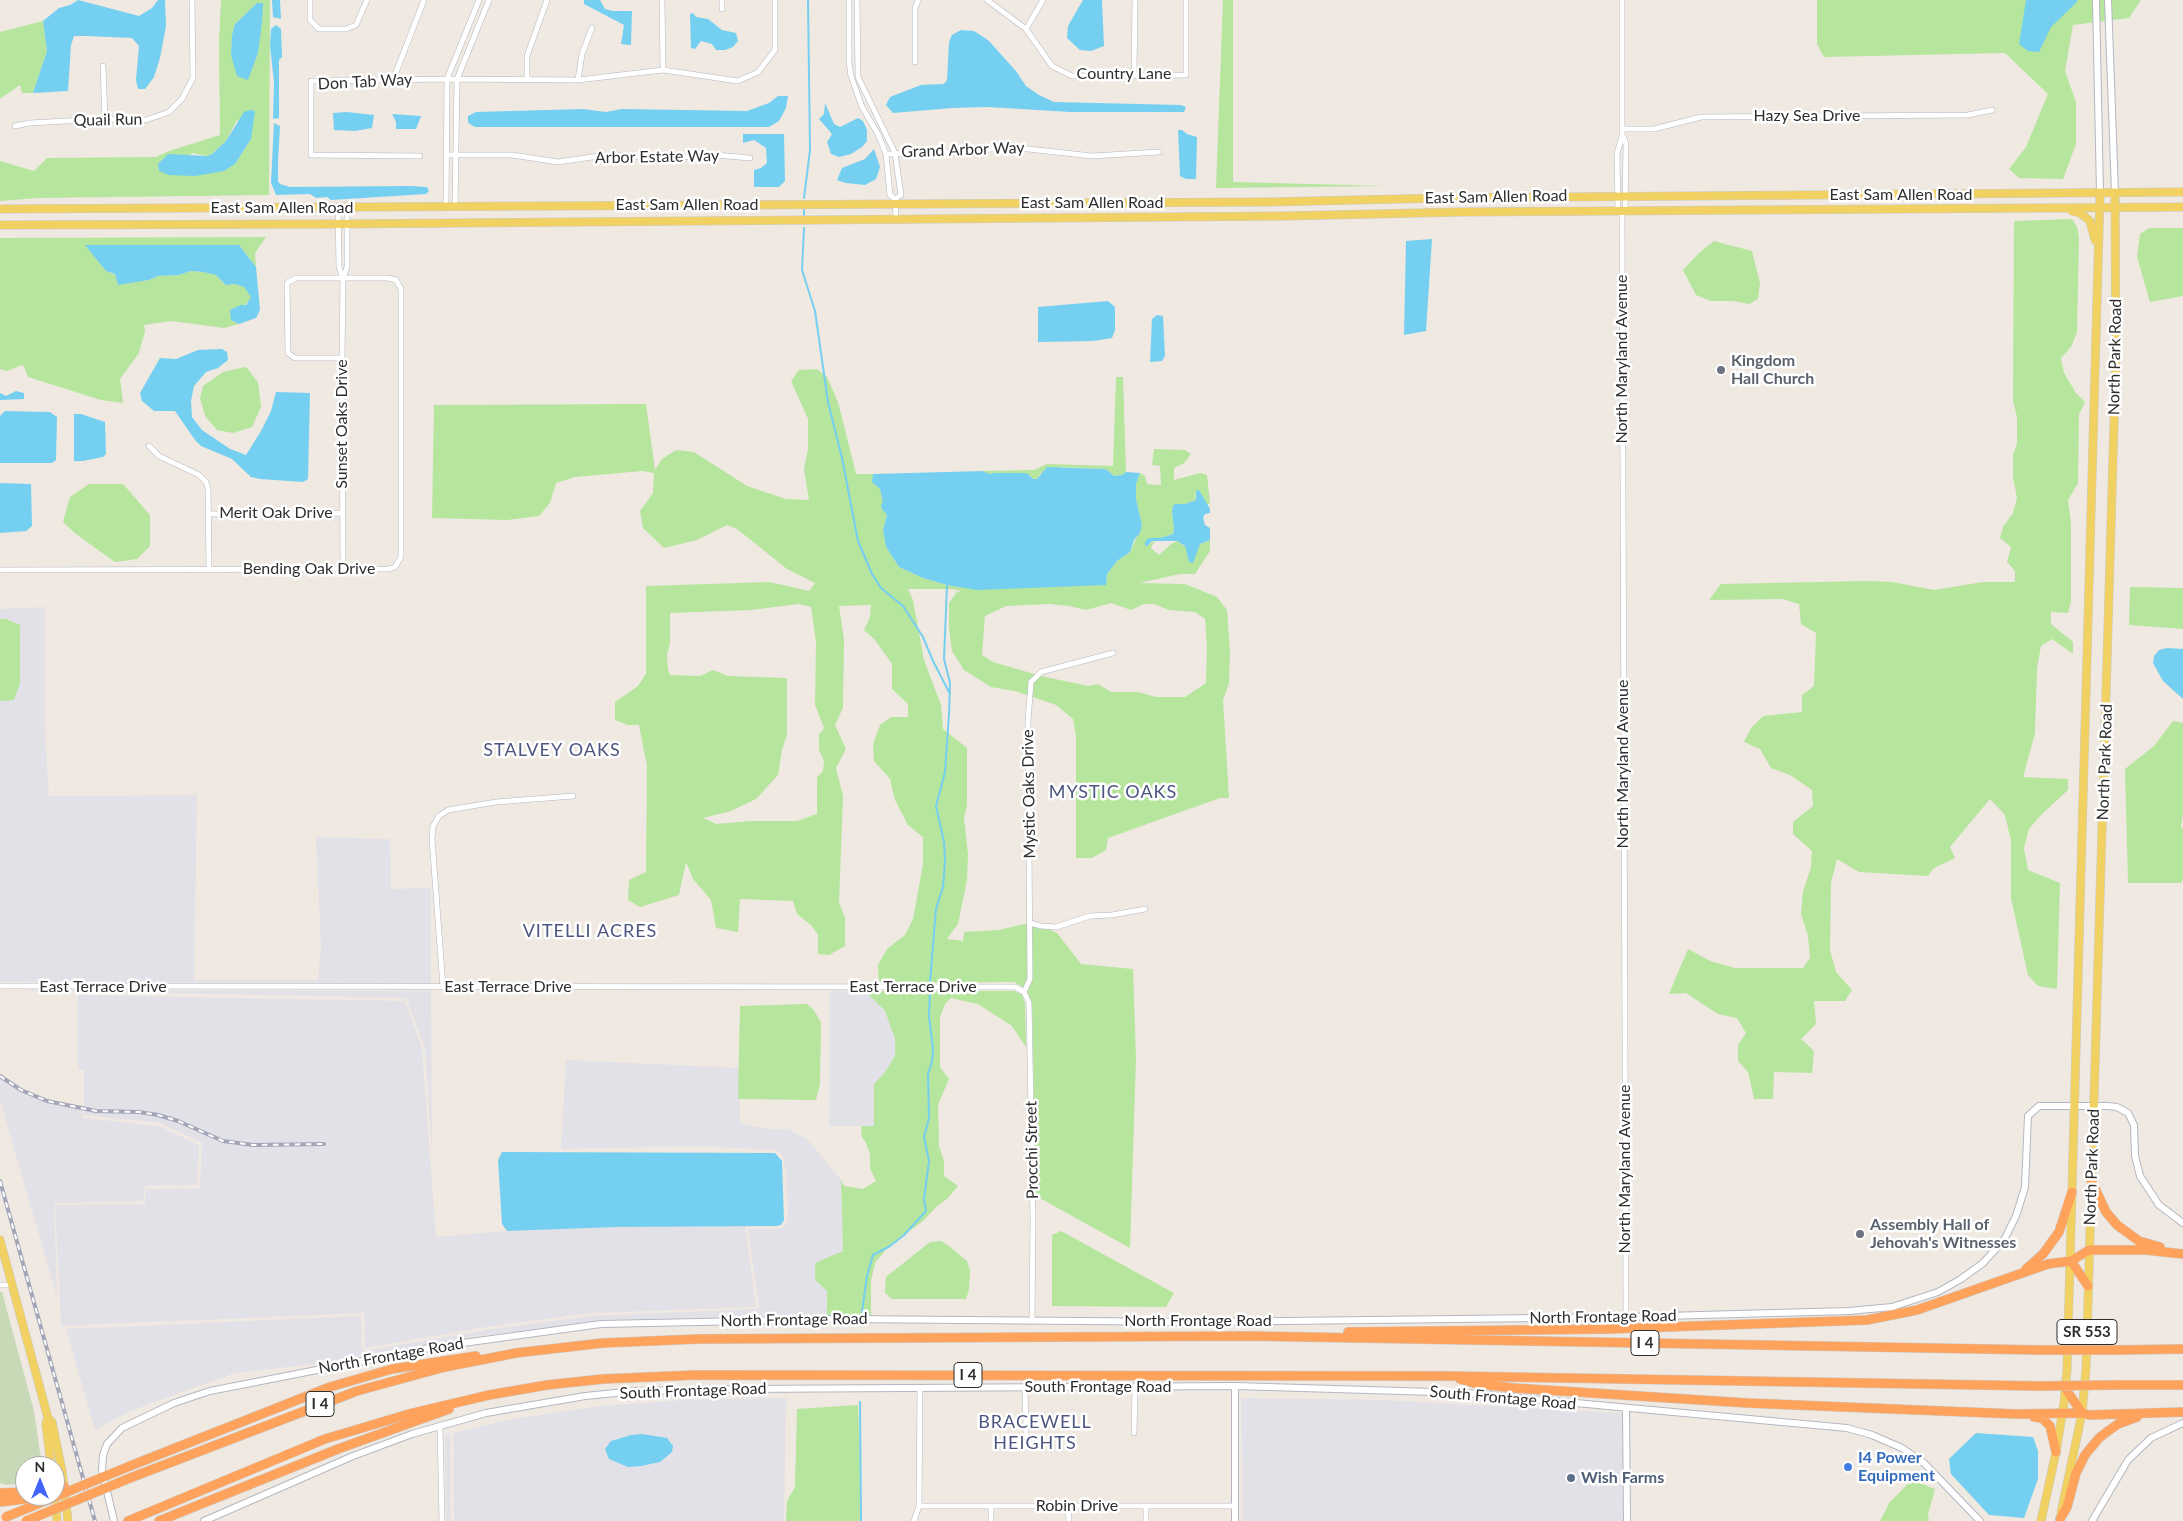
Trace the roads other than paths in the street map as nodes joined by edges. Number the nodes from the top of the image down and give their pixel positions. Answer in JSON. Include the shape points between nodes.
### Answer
{"nodes":[{"id":1,"x":192,"y":0,"type":"edge"},
{"id":2,"x":310,"y":0,"type":"edge"},
{"id":3,"x":367,"y":0,"type":"edge"},
{"id":4,"x":424,"y":0,"type":"edge"},
{"id":5,"x":479,"y":0,"type":"edge"},
{"id":6,"x":489,"y":0,"type":"edge"},
{"id":7,"x":547,"y":0,"type":"edge"},
{"id":8,"x":662,"y":0,"type":"edge"},
{"id":9,"x":722,"y":0,"type":"edge"},
{"id":10,"x":775,"y":0,"type":"edge"},
{"id":11,"x":849,"y":0,"type":"edge"},
{"id":12,"x":857,"y":0,"type":"edge"},
{"id":13,"x":918,"y":0,"type":"edge"},
{"id":14,"x":987,"y":0,"type":"edge"},
{"id":15,"x":1043,"y":0,"type":"edge"},
{"id":16,"x":1135,"y":0,"type":"edge"},
{"id":17,"x":1186,"y":0,"type":"edge"},
{"id":18,"x":1622,"y":0,"type":"edge"},
{"id":19,"x":2096,"y":0,"type":"edge"},
{"id":20,"x":2108,"y":0,"type":"edge"},
{"id":21,"x":722,"y":9,"type":"dead end"},
{"id":22,"x":592,"y":28,"type":"dead end"},
{"id":23,"x":1026,"y":28,"type":"junction"},
{"id":24,"x":848,"y":34,"type":"junction"},
{"id":25,"x":857,"y":34,"type":"junction"},
{"id":26,"x":915,"y":62,"type":"dead end"},
{"id":27,"x":103,"y":66,"type":"dead end"},
{"id":28,"x":663,"y":70,"type":"junction"},
{"id":29,"x":1134,"y":76,"type":"junction"},
{"id":30,"x":447,"y":79,"type":"junction"},
{"id":31,"x":457,"y":79,"type":"junction"},
{"id":32,"x":527,"y":79,"type":"junction"},
{"id":33,"x":393,"y":80,"type":"junction"},
{"id":34,"x":578,"y":80,"type":"junction"},
{"id":35,"x":1992,"y":110,"type":"dead end"},
{"id":36,"x":878,"y":118,"type":"junction"},
{"id":37,"x":106,"y":119,"type":"junction"},
{"id":38,"x":871,"y":122,"type":"junction"},
{"id":39,"x":15,"y":126,"type":"dead end"},
{"id":40,"x":884,"y":131,"type":"junction"},
{"id":41,"x":1622,"y":133,"type":"junction"},
{"id":42,"x":878,"y":134,"type":"junction"},
{"id":43,"x":1159,"y":152,"type":"dead end"},
{"id":44,"x":895,"y":153,"type":"junction"},
{"id":45,"x":886,"y":154,"type":"junction"},
{"id":46,"x":446,"y":155,"type":"junction"},
{"id":47,"x":454,"y":155,"type":"junction"},
{"id":48,"x":420,"y":156,"type":"dead end"},
{"id":49,"x":750,"y":158,"type":"dead end"},
{"id":50,"x":446,"y":171,"type":"junction"},
{"id":51,"x":454,"y":171,"type":"junction"},
{"id":52,"x":898,"y":172,"type":"junction"},
{"id":53,"x":889,"y":174,"type":"junction"},
{"id":54,"x":2183,"y":192,"type":"edge"},
{"id":55,"x":2100,"y":193,"type":"junction"},
{"id":56,"x":2115,"y":193,"type":"junction"},
{"id":57,"x":1622,"y":197,"type":"junction"},
{"id":58,"x":896,"y":201,"type":"junction"},
{"id":59,"x":455,"y":206,"type":"junction"},
{"id":60,"x":347,"y":207,"type":"junction"},
{"id":61,"x":446,"y":207,"type":"junction"},
{"id":62,"x":2115,"y":207,"type":"junction"},
{"id":63,"x":2183,"y":207,"type":"edge"},
{"id":64,"x":338,"y":208,"type":"junction"},
{"id":65,"x":2063,"y":208,"type":"junction"},
{"id":66,"x":2100,"y":208,"type":"junction"},
{"id":67,"x":0,"y":209,"type":"edge"},
{"id":68,"x":1622,"y":211,"type":"junction"},
{"id":69,"x":896,"y":219,"type":"junction"},
{"id":70,"x":0,"y":224,"type":"edge"},
{"id":71,"x":338,"y":224,"type":"junction"},
{"id":72,"x":347,"y":224,"type":"junction"},
{"id":73,"x":2099,"y":250,"type":"junction"},
{"id":74,"x":344,"y":278,"type":"junction"},
{"id":75,"x":342,"y":358,"type":"junction"},
{"id":76,"x":149,"y":446,"type":"dead end"},
{"id":77,"x":342,"y":513,"type":"junction"},
{"id":78,"x":209,"y":514,"type":"junction"},
{"id":79,"x":209,"y":568,"type":"junction"},
{"id":80,"x":343,"y":569,"type":"junction"},
{"id":81,"x":0,"y":570,"type":"edge"},
{"id":82,"x":1112,"y":653,"type":"dead end"},
{"id":83,"x":573,"y":796,"type":"dead end"},
{"id":84,"x":1145,"y":909,"type":"dead end"},
{"id":85,"x":1030,"y":923,"type":"junction"},
{"id":86,"x":0,"y":986,"type":"edge"},
{"id":87,"x":444,"y":987,"type":"junction"},
{"id":88,"x":1024,"y":992,"type":"junction"},
{"id":89,"x":2074,"y":1106,"type":"junction"},
{"id":90,"x":2093,"y":1106,"type":"junction"},
{"id":91,"x":2091,"y":1180,"type":"junction"},
{"id":92,"x":2072,"y":1192,"type":"junction"},
{"id":93,"x":2183,"y":1223,"type":"edge"},
{"id":94,"x":0,"y":1240,"type":"edge"},
{"id":95,"x":2089,"y":1250,"type":"junction"},
{"id":96,"x":2183,"y":1250,"type":"edge"},
{"id":97,"x":2183,"y":1254,"type":"edge"},
{"id":98,"x":2071,"y":1261,"type":"junction"},
{"id":99,"x":2018,"y":1274,"type":"junction"},
{"id":100,"x":13,"y":1285,"type":"junction"},
{"id":101,"x":0,"y":1286,"type":"edge"},
{"id":102,"x":2088,"y":1286,"type":"junction"},
{"id":103,"x":1626,"y":1317,"type":"junction"},
{"id":104,"x":1032,"y":1320,"type":"junction"},
{"id":105,"x":1248,"y":1336,"type":"junction"},
{"id":106,"x":2183,"y":1349,"type":"edge"},
{"id":107,"x":516,"y":1353,"type":"junction"},
{"id":108,"x":1447,"y":1376,"type":"junction"},
{"id":109,"x":2183,"y":1385,"type":"edge"},
{"id":110,"x":1235,"y":1386,"type":"junction"},
{"id":111,"x":1025,"y":1387,"type":"junction"},
{"id":112,"x":1135,"y":1387,"type":"junction"},
{"id":113,"x":920,"y":1388,"type":"junction"},
{"id":114,"x":2066,"y":1388,"type":"junction"},
{"id":115,"x":490,"y":1395,"type":"junction"},
{"id":116,"x":1626,"y":1408,"type":"junction"},
{"id":117,"x":2183,"y":1412,"type":"edge"},
{"id":118,"x":2082,"y":1413,"type":"junction"},
{"id":119,"x":2148,"y":1413,"type":"junction"},
{"id":120,"x":2016,"y":1414,"type":"junction"},
{"id":121,"x":2063,"y":1414,"type":"junction"},
{"id":122,"x":48,"y":1418,"type":"junction"},
{"id":123,"x":2183,"y":1423,"type":"edge"},
{"id":124,"x":440,"y":1425,"type":"junction"},
{"id":125,"x":1134,"y":1433,"type":"dead end"},
{"id":126,"x":1026,"y":1434,"type":"dead end"},
{"id":127,"x":2056,"y":1452,"type":"junction"},
{"id":128,"x":50,"y":1456,"type":"edge"},
{"id":129,"x":57,"y":1456,"type":"edge"},
{"id":130,"x":15,"y":1492,"type":"edge"},
{"id":131,"x":0,"y":1493,"type":"edge"},
{"id":132,"x":15,"y":1500,"type":"edge"},
{"id":133,"x":0,"y":1502,"type":"edge"},
{"id":134,"x":65,"y":1505,"type":"edge"},
{"id":135,"x":56,"y":1506,"type":"edge"},
{"id":136,"x":919,"y":1506,"type":"junction"},
{"id":137,"x":991,"y":1506,"type":"junction"},
{"id":138,"x":1068,"y":1506,"type":"junction"},
{"id":139,"x":1146,"y":1506,"type":"junction"},
{"id":140,"x":1234,"y":1506,"type":"junction"},
{"id":141,"x":3,"y":1518,"type":"edge"},
{"id":142,"x":2060,"y":1520,"type":"edge"},
{"id":143,"x":26,"y":1521,"type":"edge"},
{"id":144,"x":58,"y":1521,"type":"edge"},
{"id":145,"x":68,"y":1521,"type":"edge"},
{"id":146,"x":114,"y":1521,"type":"edge"},
{"id":147,"x":128,"y":1521,"type":"edge"},
{"id":148,"x":159,"y":1521,"type":"edge"},
{"id":149,"x":204,"y":1521,"type":"edge"},
{"id":150,"x":442,"y":1521,"type":"edge"},
{"id":151,"x":914,"y":1521,"type":"edge"},
{"id":152,"x":991,"y":1521,"type":"edge"},
{"id":153,"x":1069,"y":1521,"type":"edge"},
{"id":154,"x":1146,"y":1521,"type":"edge"},
{"id":155,"x":1235,"y":1521,"type":"edge"},
{"id":156,"x":1627,"y":1521,"type":"edge"},
{"id":157,"x":1980,"y":1521,"type":"edge"},
{"id":158,"x":2041,"y":1521,"type":"edge"},
{"id":159,"x":2092,"y":1521,"type":"edge"}],
"edges":[{"from":1,"to":37,"type":"street","name":"Quail Run","via":[[193,78],[182,99],[169,112],[146,120]]},
{"from":2,"to":3,"type":"street","via":[[310,20],[318,29],[346,29],[356,25]]},
{"from":4,"to":33,"type":"street"},
{"from":5,"to":30,"type":"street"},
{"from":6,"to":31,"type":"street"},
{"from":7,"to":32,"type":"street","via":[[527,56]]},
{"from":8,"to":28,"type":"street"},
{"from":9,"to":21,"type":"street"},
{"from":10,"to":28,"type":"street","name":"Don Tab Way","via":[[775,50],[758,72],[738,81]]},
{"from":11,"to":24,"type":"street"},
{"from":12,"to":25,"type":"street"},
{"from":13,"to":26,"type":"street","via":[[915,8]]},
{"from":14,"to":23,"type":"street","name":"Country Lane"},
{"from":15,"to":23,"type":"street"},
{"from":16,"to":29,"type":"street"},
{"from":17,"to":29,"type":"street","name":"Country Lane","via":[[1186,75]]},
{"from":18,"to":41,"type":"street","name":"North Maryland Avenue"},
{"from":19,"to":55,"type":"street","name":"North Park Road"},
{"from":20,"to":56,"type":"street","name":"North Park Road"},
{"from":22,"to":34,"type":"street","via":[[582,54]]},
{"from":23,"to":29,"type":"street","name":"Country Lane","via":[[1052,66],[1072,76]]},
{"from":24,"to":25,"type":"street"},
{"from":24,"to":38,"type":"street","via":[[851,76]]},
{"from":25,"to":36,"type":"street","via":[[858,77]]},
{"from":27,"to":37,"type":"street"},
{"from":28,"to":34,"type":"street","name":"Don Tab Way"},
{"from":30,"to":31,"type":"street","name":"Don Tab Way"},
{"from":30,"to":33,"type":"street","name":"Don Tab Way"},
{"from":30,"to":46,"type":"street"},
{"from":31,"to":32,"type":"street","name":"Don Tab Way"},
{"from":31,"to":47,"type":"street"},
{"from":32,"to":34,"type":"street","name":"Don Tab Way"},
{"from":33,"to":48,"type":"street","name":"Don Tab Way","via":[[311,81],[312,154]]},
{"from":35,"to":41,"type":"street","name":"Hazy Sea Drive","via":[[1968,115],[1701,117]]},
{"from":36,"to":38,"type":"street"},
{"from":36,"to":40,"type":"street"},
{"from":37,"to":39,"type":"street","name":"Quail Run","via":[[28,122]]},
{"from":38,"to":42,"type":"street"},
{"from":40,"to":42,"type":"street"},
{"from":40,"to":44,"type":"street"},
{"from":41,"to":57,"type":"street","name":"North Maryland Avenue","via":[[1617,154]]},
{"from":42,"to":45,"type":"street"},
{"from":43,"to":44,"type":"street","name":"Grand Arbor Way","via":[[1092,156],[1010,147],[964,152]]},
{"from":44,"to":45,"type":"street","name":"Grand Arbor Way"},
{"from":44,"to":52,"type":"street"},
{"from":45,"to":53,"type":"street"},
{"from":46,"to":47,"type":"street","name":"Arbor Estate Way"},
{"from":46,"to":50,"type":"street"},
{"from":47,"to":49,"type":"street","name":"Arbor Estate Way","via":[[512,156],[558,162],[606,155],[666,160],[704,154]]},
{"from":47,"to":51,"type":"street"},
{"from":50,"to":51,"type":"street"},
{"from":50,"to":61,"type":"street"},
{"from":51,"to":59,"type":"street"},
{"from":52,"to":53,"type":"street"},
{"from":52,"to":58,"type":"street","via":[[901,195]]},
{"from":53,"to":58,"type":"street","via":[[890,195]]},
{"from":54,"to":56,"type":"main road","name":"East Sam Allen Road"},
{"from":55,"to":56,"type":"main road","name":"East Sam Allen Road"},
{"from":55,"to":57,"type":"main road","name":"East Sam Allen Road"},
{"from":55,"to":66,"type":"main road","name":"North Park Road"},
{"from":56,"to":62,"type":"main road","name":"North Park Road"},
{"from":57,"to":58,"type":"main road","name":"East Sam Allen Road","via":[[1259,202]]},
{"from":57,"to":68,"type":"street","name":"North Maryland Avenue"},
{"from":58,"to":59,"type":"main road","name":"East Sam Allen Road"},
{"from":58,"to":69,"type":"street"},
{"from":59,"to":61,"type":"main road","name":"East Sam Allen Road"},
{"from":60,"to":61,"type":"main road","name":"East Sam Allen Road"},
{"from":60,"to":64,"type":"main road","name":"East Sam Allen Road"},
{"from":60,"to":72,"type":"street","name":"Sunset Oaks Drive"},
{"from":62,"to":63,"type":"main road","name":"East Sam Allen Road"},
{"from":62,"to":66,"type":"main road","name":"East Sam Allen Road"},
{"from":62,"to":90,"type":"main road","name":"North Park Road","via":[[2116,372]]},
{"from":64,"to":67,"type":"main road","name":"East Sam Allen Road"},
{"from":64,"to":71,"type":"street","name":"Sunset Oaks Drive"},
{"from":65,"to":66,"type":"main road","name":"East Sam Allen Road"},
{"from":65,"to":68,"type":"main road","name":"East Sam Allen Road"},
{"from":65,"to":73,"type":"main road","via":[[2080,213],[2090,222]]},
{"from":66,"to":73,"type":"main road","name":"North Park Road"},
{"from":68,"to":69,"type":"main road","name":"East Sam Allen Road"},
{"from":68,"to":103,"type":"street","name":"North Maryland Avenue"},
{"from":69,"to":72,"type":"main road","name":"East Sam Allen Road"},
{"from":70,"to":71,"type":"main road","name":"East Sam Allen Road"},
{"from":71,"to":72,"type":"main road","name":"East Sam Allen Road"},
{"from":71,"to":74,"type":"street","name":"Sunset Oaks Drive","via":[[339,267]]},
{"from":72,"to":74,"type":"street","name":"Sunset Oaks Drive"},
{"from":73,"to":89,"type":"main road","name":"North Park Road"},
{"from":74,"to":75,"type":"street","name":"Sunset Oaks Drive"},
{"from":74,"to":75,"type":"street","via":[[296,278],[289,281],[286,289],[288,353],[295,358]]},
{"from":74,"to":80,"type":"street","name":"Bending Oak Drive","via":[[388,278],[396,280],[400,286],[401,557],[393,568]]},
{"from":75,"to":77,"type":"street","name":"Sunset Oaks Drive"},
{"from":76,"to":78,"type":"street","via":[[159,456],[204,479],[208,488]]},
{"from":77,"to":78,"type":"street","name":"Merit Oak Drive"},
{"from":77,"to":80,"type":"street","name":"Sunset Oaks Drive"},
{"from":78,"to":79,"type":"street"},
{"from":79,"to":80,"type":"street","name":"Bending Oak Drive"},
{"from":79,"to":81,"type":"street","name":"Bending Oak Drive"},
{"from":82,"to":85,"type":"street","name":"Mystic Oaks Drive","via":[[1041,672],[1031,682],[1028,721]]},
{"from":83,"to":87,"type":"street","via":[[496,802],[448,810],[439,816],[433,826],[432,839]]},
{"from":84,"to":85,"type":"street","via":[[1090,916],[1056,927]]},
{"from":85,"to":88,"type":"street","name":"Mystic Oaks Drive","via":[[1030,979]]},
{"from":86,"to":87,"type":"street","name":"East Terrace Drive"},
{"from":87,"to":88,"type":"street","name":"East Terrace Drive","via":[[1015,987]]},
{"from":88,"to":104,"type":"street","name":"Procchi Street","via":[[1029,1003]]},
{"from":89,"to":90,"type":"street","name":"North Frontage Road"},
{"from":89,"to":92,"type":"main road","name":"North Park Road","number":"SR 553"},
{"from":89,"to":103,"type":"street","name":"North Frontage Road","via":[[2039,1106],[2028,1116],[2025,1187],[2011,1228],[1983,1263],[1938,1292],[1913,1302],[1870,1310]]},
{"from":90,"to":91,"type":"main road","name":"North Park Road","number":"SR 553"},
{"from":90,"to":93,"type":"street","name":"North Frontage Road","via":[[2117,1107],[2128,1113],[2134,1125],[2135,1156],[2140,1176],[2159,1205]]},
{"from":91,"to":95,"type":"main road","name":"North Park Road","number":"SR 553"},
{"from":91,"to":96,"type":"highway","via":[[2106,1212],[2128,1235],[2155,1246]]},
{"from":92,"to":98,"type":"main road","name":"North Park Road","number":"SR 553"},
{"from":92,"to":99,"type":"highway","via":[[2052,1244]]},
{"from":94,"to":100,"type":"main road"},
{"from":95,"to":97,"type":"highway"},
{"from":95,"to":98,"type":"highway"},
{"from":95,"to":102,"type":"main road","name":"North Park Road","number":"SR 553"},
{"from":98,"to":99,"type":"highway","via":[[2048,1264]]},
{"from":98,"to":102,"type":"highway"},
{"from":98,"to":114,"type":"main road","name":"North Park Road","number":"SR 553"},
{"from":99,"to":105,"type":"highway","via":[[1916,1310],[1867,1320]]},
{"from":100,"to":101,"type":"street"},
{"from":100,"to":122,"type":"main road"},
{"from":102,"to":118,"type":"main road","name":"North Park Road","number":"SR 553"},
{"from":103,"to":104,"type":"street","name":"North Frontage Road","via":[[1208,1322]]},
{"from":104,"to":146,"type":"street","name":"North Frontage Road","via":[[844,1319],[601,1324],[464,1342],[210,1391],[143,1416],[113,1436],[103,1455],[102,1470]]},
{"from":105,"to":106,"type":"highway","number":"I 4","bridge":true,"via":[[2041,1350]]},
{"from":105,"to":107,"type":"highway","number":"I 4","via":[[698,1338],[603,1343]]},
{"from":107,"to":141,"type":"highway","bridge":true,"via":[[461,1357],[330,1386]]},
{"from":107,"to":143,"type":"highway","number":"I 4","bridge":true,"via":[[445,1367],[357,1391]]},
{"from":108,"to":109,"type":"highway","number":"I 4","bridge":true,"via":[[2040,1386]]},
{"from":108,"to":115,"type":"highway","number":"I 4","via":[[696,1375],[603,1379]]},
{"from":108,"to":120,"type":"highway","via":[[1477,1384],[1631,1397]]},
{"from":110,"to":112,"type":"street","name":"South Frontage Road"},
{"from":110,"to":116,"type":"street","name":"South Frontage Road","via":[[1467,1394]]},
{"from":110,"to":140,"type":"street"},
{"from":111,"to":112,"type":"street","name":"South Frontage Road"},
{"from":111,"to":113,"type":"street","name":"South Frontage Road"},
{"from":111,"to":126,"type":"street"},
{"from":112,"to":125,"type":"street"},
{"from":113,"to":124,"type":"street","name":"South Frontage Road","via":[[636,1391],[541,1402]]},
{"from":113,"to":136,"type":"street"},
{"from":114,"to":118,"type":"highway"},
{"from":114,"to":121,"type":"main road","name":"North Park Road","number":"SR 553"},
{"from":115,"to":147,"type":"highway","number":"I 4","via":[[409,1414],[325,1439]]},
{"from":115,"to":148,"type":"highway","via":[[338,1449]]},
{"from":116,"to":156,"type":"street"},
{"from":116,"to":157,"type":"street","name":"South Frontage Road","via":[[1847,1428],[1872,1434],[1924,1463]]},
{"from":117,"to":119,"type":"highway"},
{"from":118,"to":119,"type":"highway"},
{"from":118,"to":121,"type":"highway"},
{"from":118,"to":142,"type":"main road","name":"North Park Road","number":"SR 553"},
{"from":119,"to":142,"type":"highway","via":[[2118,1424],[2093,1445],[2076,1473],[2067,1508]]},
{"from":120,"to":121,"type":"highway"},
{"from":120,"to":127,"type":"highway","via":[[2042,1418],[2047,1422],[2053,1431]]},
{"from":121,"to":127,"type":"main road","name":"North Park Road","number":"SR 553"},
{"from":122,"to":128,"type":"main road"},
{"from":122,"to":129,"type":"main road","via":[[52,1422]]},
{"from":123,"to":159,"type":"street","via":[[2151,1438],[2128,1460]]},
{"from":124,"to":149,"type":"street","name":"South Frontage Road","via":[[353,1456]]},
{"from":124,"to":150,"type":"street"},
{"from":127,"to":158,"type":"main road","name":"North Park Road","number":"SR 553"},
{"from":130,"to":131,"type":"highway"},
{"from":132,"to":133,"type":"highway"},
{"from":134,"to":145,"type":"main road"},
{"from":135,"to":144,"type":"main road"},
{"from":136,"to":137,"type":"street","name":"Robin Drive"},
{"from":136,"to":151,"type":"street"},
{"from":137,"to":138,"type":"street","name":"Robin Drive"},
{"from":137,"to":152,"type":"street"},
{"from":138,"to":139,"type":"street","name":"Robin Drive"},
{"from":138,"to":153,"type":"street"},
{"from":139,"to":140,"type":"street","name":"Robin Drive"},
{"from":139,"to":154,"type":"street"},
{"from":140,"to":155,"type":"street"}]}
